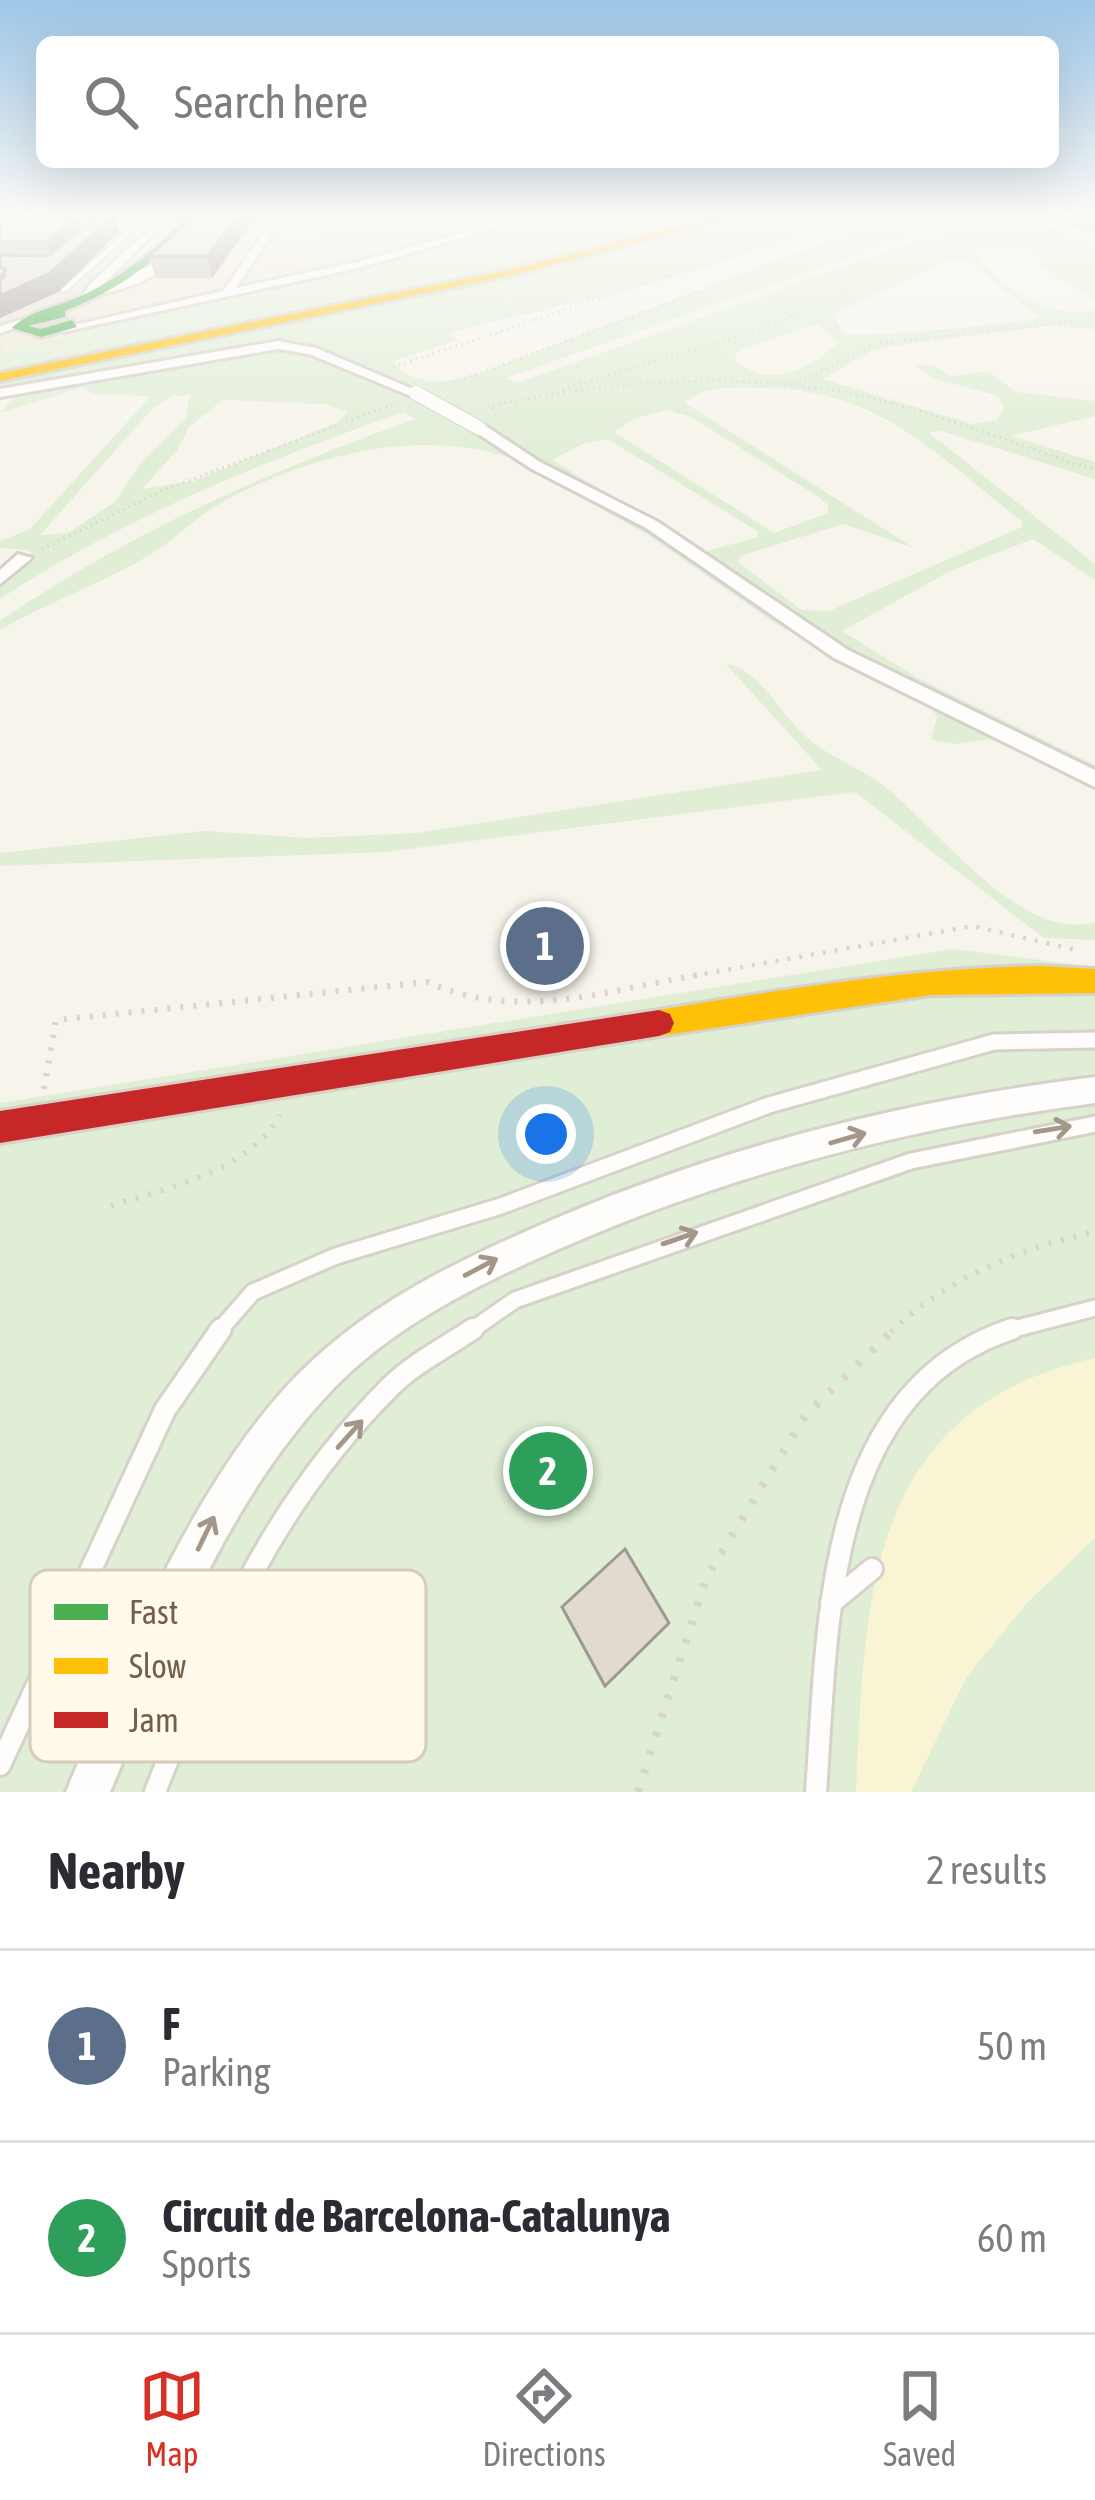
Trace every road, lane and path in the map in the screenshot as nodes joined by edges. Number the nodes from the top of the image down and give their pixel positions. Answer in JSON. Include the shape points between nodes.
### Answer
{"nodes":[{"id":1,"x":57,"y":299,"type":"edge"},
{"id":2,"x":69,"y":299,"type":"edge"},
{"id":3,"x":90,"y":299,"type":"edge"},
{"id":4,"x":102,"y":299,"type":"edge"},
{"id":5,"x":198,"y":299,"type":"edge"},
{"id":6,"x":276,"y":299,"type":"edge"},
{"id":7,"x":313,"y":299,"type":"edge"},
{"id":8,"x":598,"y":299,"type":"edge"},
{"id":9,"x":672,"y":299,"type":"edge"},
{"id":10,"x":832,"y":299,"type":"edge"},
{"id":11,"x":1095,"y":319,"type":"edge"},
{"id":12,"x":36,"y":335,"type":"edge"},
{"id":13,"x":374,"y":373,"type":"junction"},
{"id":14,"x":794,"y":385,"type":"junction"},
{"id":15,"x":436,"y":390,"type":"dead end"},
{"id":16,"x":551,"y":393,"type":"junction"},
{"id":17,"x":399,"y":403,"type":"dead end"},
{"id":18,"x":500,"y":441,"type":"junction"},
{"id":19,"x":1095,"y":470,"type":"edge"},
{"id":20,"x":0,"y":556,"type":"edge"},
{"id":21,"x":24,"y":558,"type":"junction"},
{"id":22,"x":0,"y":579,"type":"edge"},
{"id":23,"x":1095,"y":779,"type":"edge"},
{"id":24,"x":1088,"y":953,"type":"dead end"},
{"id":25,"x":1095,"y":981,"type":"edge"},
{"id":26,"x":1095,"y":1040,"type":"edge"},
{"id":27,"x":1095,"y":1090,"type":"edge"},
{"id":28,"x":43,"y":1097,"type":"dead end"},
{"id":29,"x":283,"y":1106,"type":"dead end"},
{"id":30,"x":1095,"y":1124,"type":"edge"},
{"id":31,"x":0,"y":1126,"type":"edge"},
{"id":32,"x":111,"y":1206,"type":"dead end"},
{"id":33,"x":1095,"y":1232,"type":"edge"},
{"id":34,"x":1095,"y":1309,"type":"edge"},
{"id":35,"x":872,"y":1568,"type":"dead end"},
{"id":36,"x":91,"y":1570,"type":"edge"},
{"id":37,"x":189,"y":1570,"type":"edge"},
{"id":38,"x":254,"y":1570,"type":"edge"},
{"id":39,"x":830,"y":1604,"type":"junction"},
{"id":40,"x":30,"y":1700,"type":"edge"},
{"id":41,"x":102,"y":1762,"type":"edge"},
{"id":42,"x":167,"y":1762,"type":"edge"},
{"id":43,"x":0,"y":1765,"type":"edge"},
{"id":44,"x":88,"y":1792,"type":"edge"},
{"id":45,"x":155,"y":1792,"type":"edge"},
{"id":46,"x":638,"y":1792,"type":"edge"},
{"id":47,"x":816,"y":1792,"type":"edge"}],
"edges":[{"from":1,"to":12,"type":"lane"},
{"from":2,"to":12,"type":"lane"},
{"from":3,"to":12,"type":"main road"},
{"from":4,"to":12,"type":"street"},
{"from":5,"to":12,"type":"street"},
{"from":6,"to":12,"type":"main road"},
{"from":7,"to":12,"type":"main road"},
{"from":8,"to":13,"type":"path"},
{"from":9,"to":15,"type":"path"},
{"from":10,"to":16,"type":"path"},
{"from":11,"to":14,"type":"path","via":[[874,344]]},
{"from":12,"to":13,"type":"street","via":[[298,348]]},
{"from":13,"to":18,"type":"street","bridge":true},
{"from":14,"to":16,"type":"path"},
{"from":14,"to":19,"type":"path","via":[[853,394]]},
{"from":16,"to":18,"type":"path","via":[[490,406]]},
{"from":17,"to":21,"type":"path","via":[[160,490]]},
{"from":18,"to":23,"type":"street","via":[[652,525],[841,655]]},
{"from":20,"to":21,"type":"street"},
{"from":21,"to":22,"type":"street"},
{"from":24,"to":28,"type":"path","via":[[973,926],[520,1006],[428,982],[56,1020]]},
{"from":25,"to":31,"type":"main road","via":[[920,982]]},
{"from":26,"to":36,"type":"lane","via":[[994,1042],[769,1105],[253,1292],[165,1410]]},
{"from":37,"to":27,"type":"street","one_way":true,"via":[[219,1505],[324,1372],[373,1330],[508,1252],[712,1178],[891,1126],[1027,1095]]},
{"from":29,"to":32,"type":"path","via":[[276,1127],[244,1154]]},
{"from":38,"to":30,"type":"lane","one_way":true,"via":[[294,1496],[393,1384],[515,1300],[911,1161]]},
{"from":33,"to":46,"type":"path","via":[[1037,1244],[919,1304],[805,1416],[706,1578]]},
{"from":34,"to":39,"type":"lane","via":[[973,1344],[925,1378],[886,1432],[850,1510]]},
{"from":35,"to":39,"type":"lane"},
{"from":39,"to":47,"type":"lane"},
{"from":40,"to":43,"type":"lane"},
{"from":44,"to":41,"type":"street","one_way":true},
{"from":45,"to":42,"type":"lane","one_way":true}]}
